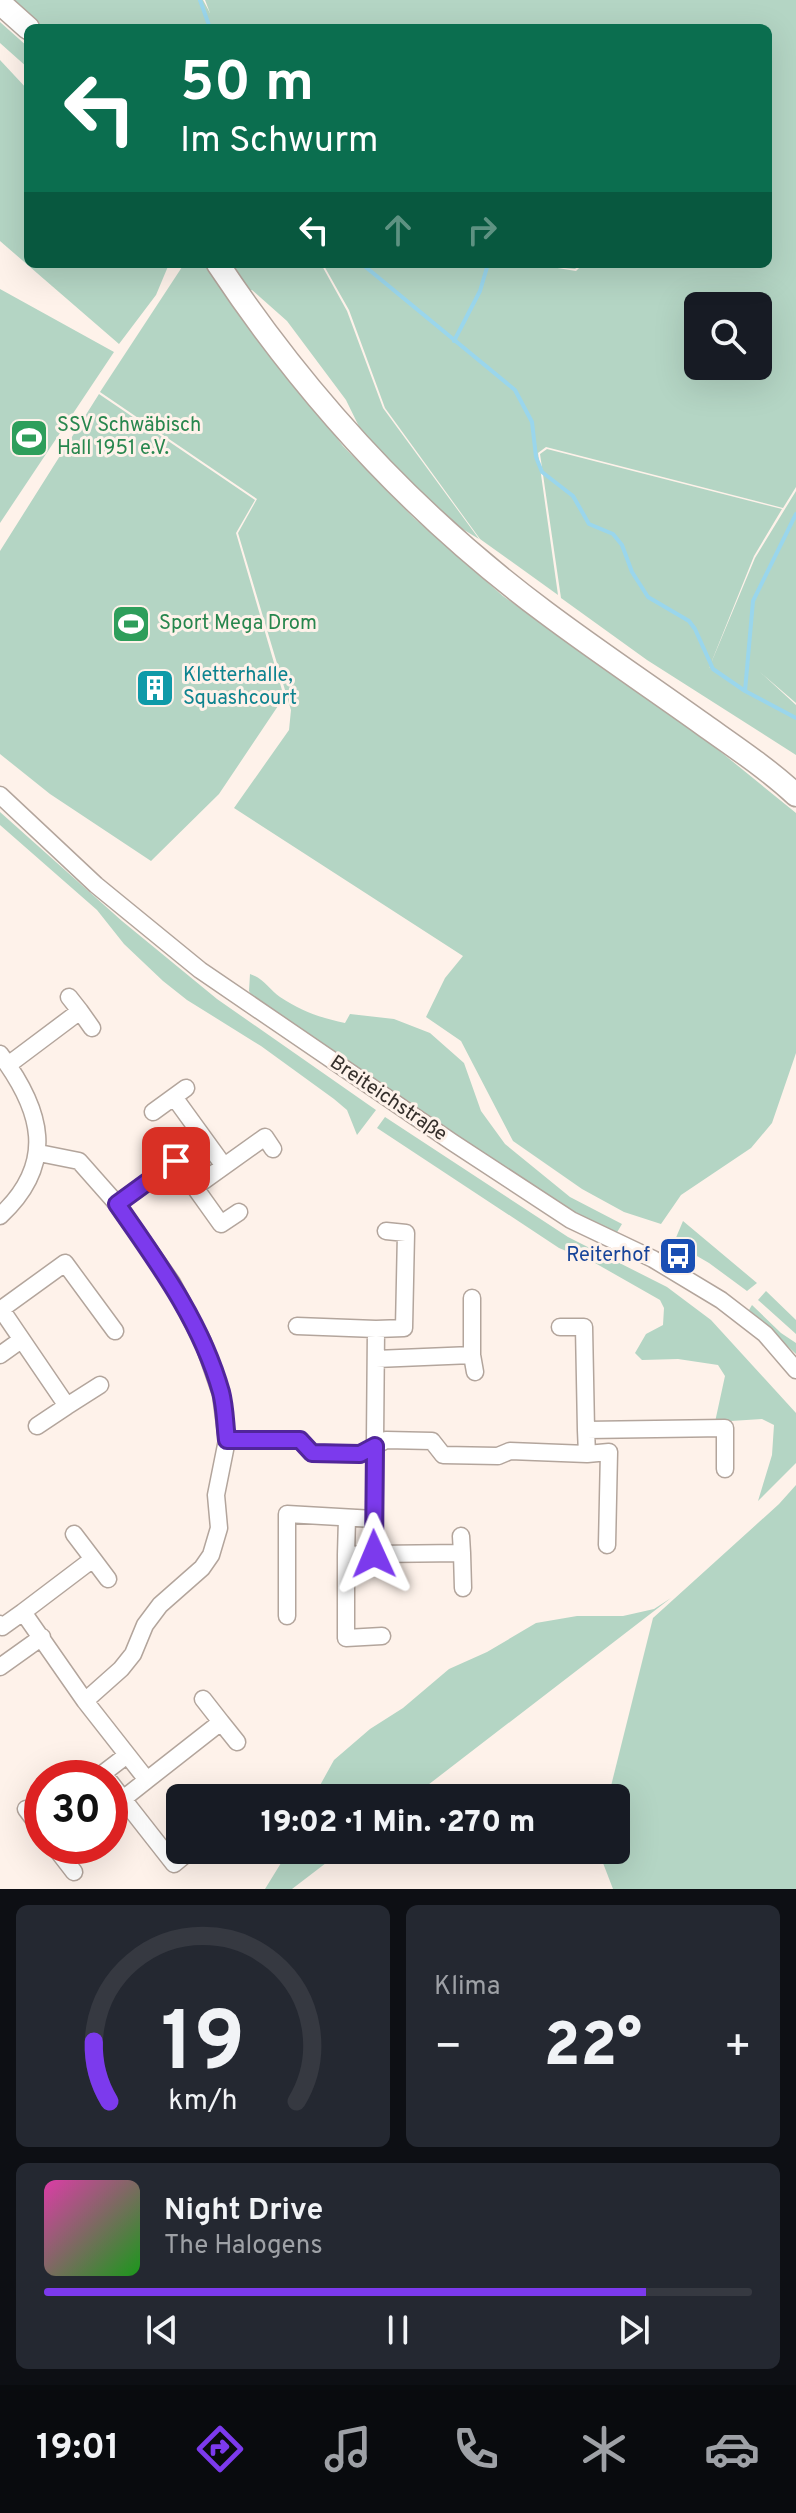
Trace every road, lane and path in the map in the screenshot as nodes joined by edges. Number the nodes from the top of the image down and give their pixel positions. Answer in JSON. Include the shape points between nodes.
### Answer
{"nodes":[{"id":1,"x":0,"y":3,"type":"edge"},
{"id":2,"x":24,"y":24,"type":"edge"},
{"id":3,"x":221,"y":268,"type":"edge"},
{"id":4,"x":0,"y":795,"type":"edge"},
{"id":5,"x":796,"y":795,"type":"edge"},
{"id":6,"x":69,"y":997,"type":"dead end"},
{"id":7,"x":80,"y":1011,"type":"junction"},
{"id":8,"x":92,"y":1028,"type":"dead end"},
{"id":9,"x":4,"y":1059,"type":"edge"},
{"id":10,"x":153,"y":1112,"type":"dead end"},
{"id":11,"x":265,"y":1137,"type":"dead end"},
{"id":12,"x":205,"y":1141,"type":"junction"},
{"id":13,"x":39,"y":1153,"type":"junction"},
{"id":14,"x":176,"y":1161,"type":"junction"},
{"id":15,"x":224,"y":1166,"type":"junction"},
{"id":16,"x":195,"y":1187,"type":"junction"},
{"id":17,"x":117,"y":1204,"type":"junction"},
{"id":18,"x":239,"y":1212,"type":"dead end"},
{"id":19,"x":0,"y":1216,"type":"edge"},
{"id":20,"x":386,"y":1231,"type":"dead end"},
{"id":21,"x":472,"y":1298,"type":"dead end"},
{"id":22,"x":1,"y":1309,"type":"edge"},
{"id":23,"x":297,"y":1326,"type":"dead end"},
{"id":24,"x":560,"y":1327,"type":"dead end"},
{"id":25,"x":404,"y":1328,"type":"junction"},
{"id":26,"x":376,"y":1329,"type":"junction"},
{"id":27,"x":115,"y":1331,"type":"dead end"},
{"id":28,"x":21,"y":1340,"type":"junction"},
{"id":29,"x":0,"y":1355,"type":"edge"},
{"id":30,"x":376,"y":1359,"type":"junction"},
{"id":31,"x":404,"y":1359,"type":"junction"},
{"id":32,"x":796,"y":1370,"type":"edge"},
{"id":33,"x":100,"y":1385,"type":"dead end"},
{"id":34,"x":67,"y":1406,"type":"junction"},
{"id":35,"x":37,"y":1426,"type":"dead end"},
{"id":36,"x":610,"y":1429,"type":"junction"},
{"id":37,"x":586,"y":1430,"type":"junction"},
{"id":38,"x":227,"y":1440,"type":"junction"},
{"id":39,"x":375,"y":1446,"type":"junction"},
{"id":40,"x":609,"y":1452,"type":"junction"},
{"id":41,"x":587,"y":1454,"type":"junction"},
{"id":42,"x":725,"y":1469,"type":"dead end"},
{"id":43,"x":347,"y":1518,"type":"junction"},
{"id":44,"x":374,"y":1519,"type":"junction"},
{"id":45,"x":74,"y":1534,"type":"dead end"},
{"id":46,"x":607,"y":1545,"type":"dead end"},
{"id":47,"x":374,"y":1554,"type":"junction"},
{"id":48,"x":346,"y":1555,"type":"junction"},
{"id":49,"x":93,"y":1559,"type":"junction"},
{"id":50,"x":108,"y":1579,"type":"dead end"},
{"id":51,"x":463,"y":1588,"type":"dead end"},
{"id":52,"x":23,"y":1612,"type":"junction"},
{"id":53,"x":287,"y":1616,"type":"dead end"},
{"id":54,"x":1,"y":1626,"type":"edge"},
{"id":55,"x":382,"y":1636,"type":"dead end"},
{"id":56,"x":42,"y":1637,"type":"junction"},
{"id":57,"x":21,"y":1652,"type":"junction"},
{"id":58,"x":0,"y":1667,"type":"edge"},
{"id":59,"x":203,"y":1699,"type":"dead end"},
{"id":60,"x":85,"y":1701,"type":"junction"},
{"id":61,"x":221,"y":1722,"type":"junction"},
{"id":62,"x":237,"y":1742,"type":"dead end"},
{"id":63,"x":127,"y":1755,"type":"junction"},
{"id":64,"x":122,"y":1760,"type":"edge"},
{"id":65,"x":147,"y":1780,"type":"junction"},
{"id":66,"x":128,"y":1795,"type":"edge"},
{"id":67,"x":128,"y":1807,"type":"edge"},
{"id":68,"x":68,"y":1864,"type":"edge"},
{"id":69,"x":173,"y":1864,"type":"edge"},
{"id":70,"x":74,"y":1872,"type":"dead end"}],
"edges":[{"from":1,"to":2,"type":"main road"},
{"from":3,"to":5,"type":"main road","via":[[322,401],[440,528],[541,610]]},
{"from":4,"to":32,"type":"street","name":"Breiteichstraße","via":[[96,885],[200,970],[571,1220],[653,1259],[721,1300],[765,1334]]},
{"from":6,"to":7,"type":"street"},
{"from":7,"to":8,"type":"street"},
{"from":7,"to":9,"type":"street"},
{"from":9,"to":13,"type":"street","via":[[35,1114]]},
{"from":10,"to":12,"type":"street","via":[[180,1092]]},
{"from":11,"to":15,"type":"street"},
{"from":12,"to":14,"type":"street"},
{"from":12,"to":15,"type":"street"},
{"from":13,"to":17,"type":"street","via":[[79,1161]]},
{"from":13,"to":19,"type":"street","via":[[21,1194]]},
{"from":14,"to":16,"type":"street"},
{"from":14,"to":17,"type":"street"},
{"from":15,"to":16,"type":"street"},
{"from":16,"to":18,"type":"street","via":[[215,1229]]},
{"from":17,"to":38,"type":"street","via":[[172,1283],[203,1342],[221,1394]]},
{"from":20,"to":25,"type":"street","via":[[413,1233]]},
{"from":21,"to":31,"type":"street","via":[[473,1363]]},
{"from":22,"to":27,"type":"street","via":[[65,1263]]},
{"from":22,"to":28,"type":"street"},
{"from":23,"to":26,"type":"street"},
{"from":24,"to":37,"type":"street","via":[[584,1327]]},
{"from":25,"to":26,"type":"street"},
{"from":25,"to":31,"type":"street"},
{"from":26,"to":30,"type":"street"},
{"from":28,"to":29,"type":"street"},
{"from":28,"to":34,"type":"street"},
{"from":30,"to":31,"type":"street"},
{"from":30,"to":39,"type":"street"},
{"from":33,"to":34,"type":"street"},
{"from":34,"to":35,"type":"street"},
{"from":36,"to":37,"type":"street"},
{"from":36,"to":40,"type":"street"},
{"from":36,"to":42,"type":"street","via":[[725,1428]]},
{"from":37,"to":41,"type":"street"},
{"from":38,"to":39,"type":"street","via":[[300,1440],[312,1453],[360,1454]]},
{"from":38,"to":60,"type":"street","via":[[216,1495],[219,1528],[211,1555],[160,1605],[121,1669]]},
{"from":39,"to":41,"type":"street","via":[[386,1440],[432,1441],[443,1455]]},
{"from":39,"to":44,"type":"street"},
{"from":40,"to":41,"type":"street"},
{"from":40,"to":46,"type":"street"},
{"from":43,"to":44,"type":"street"},
{"from":43,"to":48,"type":"street"},
{"from":43,"to":53,"type":"street","via":[[288,1509]]},
{"from":44,"to":47,"type":"street"},
{"from":45,"to":49,"type":"street"},
{"from":47,"to":48,"type":"street"},
{"from":47,"to":51,"type":"street","via":[[462,1544]]},
{"from":48,"to":55,"type":"street","via":[[346,1638]]},
{"from":49,"to":50,"type":"street"},
{"from":49,"to":52,"type":"street"},
{"from":52,"to":54,"type":"street"},
{"from":52,"to":56,"type":"street"},
{"from":54,"to":57,"type":"street"},
{"from":56,"to":57,"type":"street"},
{"from":56,"to":60,"type":"street"},
{"from":57,"to":58,"type":"street"},
{"from":59,"to":61,"type":"street"},
{"from":60,"to":63,"type":"street"},
{"from":61,"to":62,"type":"street"},
{"from":61,"to":65,"type":"street"},
{"from":63,"to":64,"type":"street"},
{"from":63,"to":65,"type":"street"},
{"from":65,"to":66,"type":"street"},
{"from":67,"to":69,"type":"street","via":[[168,1868]]},
{"from":68,"to":70,"type":"street"}]}
